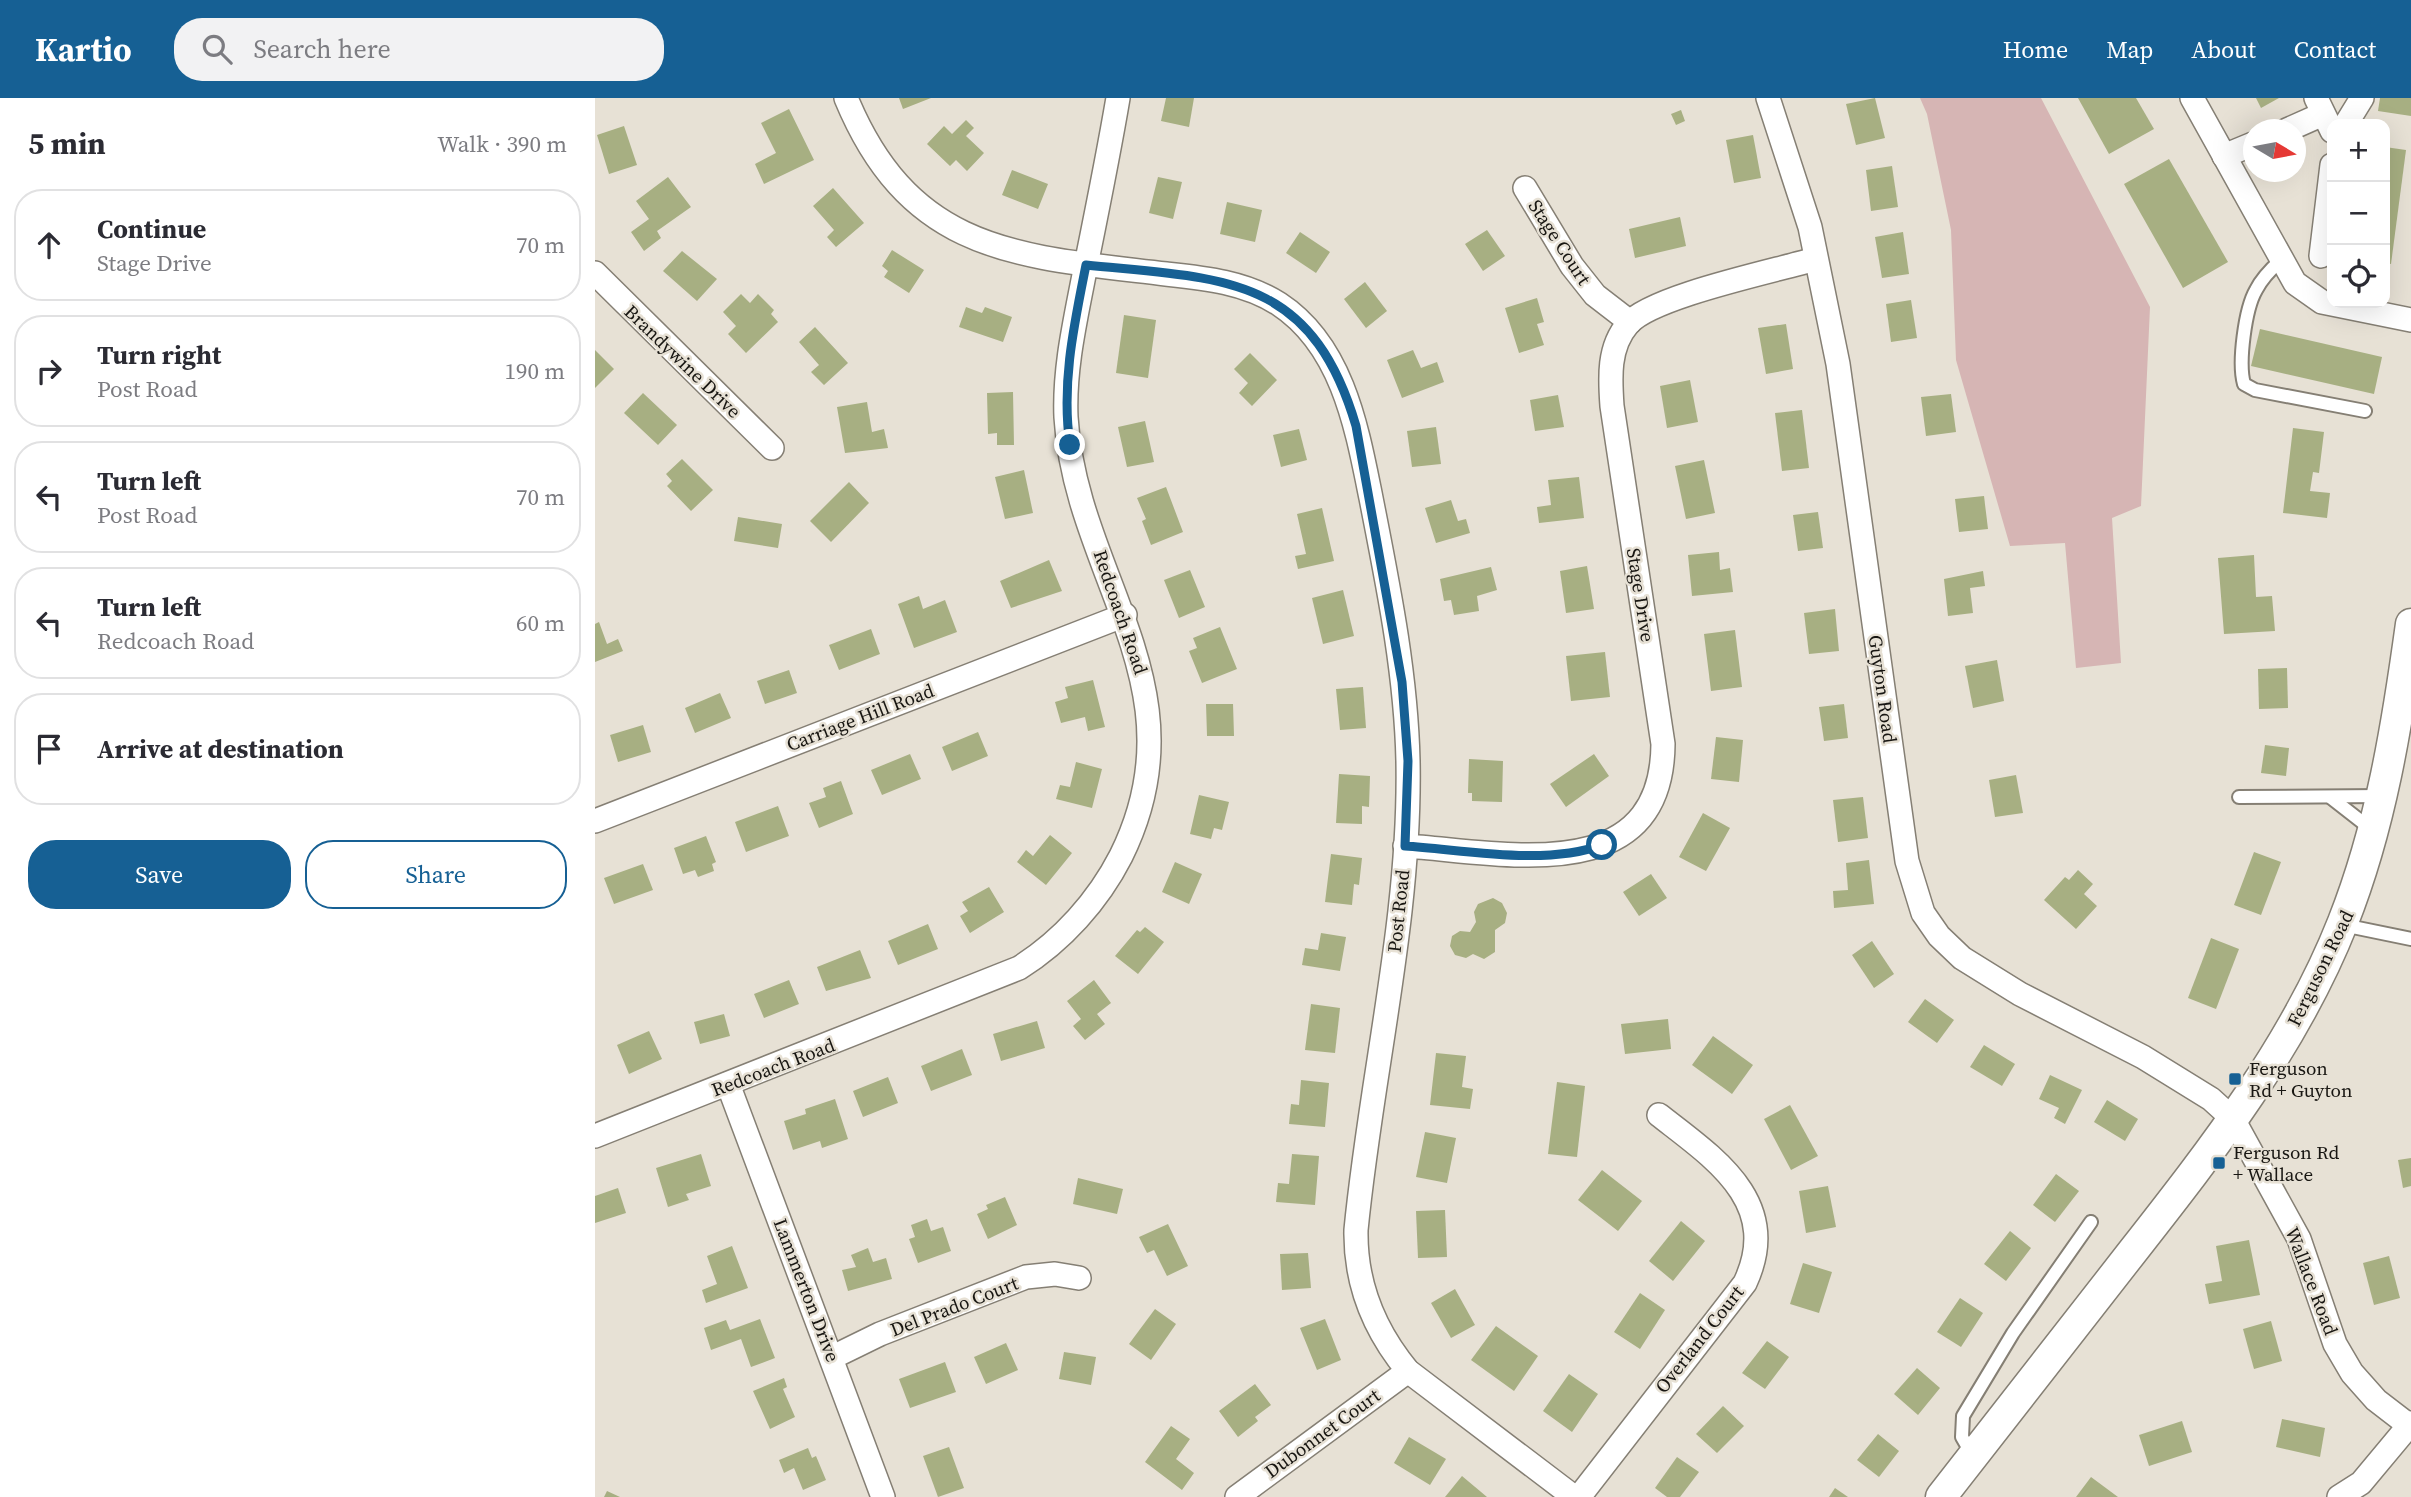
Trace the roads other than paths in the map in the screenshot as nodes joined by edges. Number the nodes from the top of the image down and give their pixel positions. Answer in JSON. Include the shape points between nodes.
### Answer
{"nodes":[{"id":1,"x":846,"y":98,"type":"edge"},
{"id":2,"x":1118,"y":98,"type":"edge"},
{"id":3,"x":1768,"y":98,"type":"edge"},
{"id":4,"x":2192,"y":98,"type":"edge"},
{"id":5,"x":2362,"y":98,"type":"edge"},
{"id":6,"x":2324,"y":114,"type":"edge"},
{"id":7,"x":2349,"y":119,"type":"edge"},
{"id":8,"x":2306,"y":122,"type":"edge"},
{"id":9,"x":2243,"y":148,"type":"edge"},
{"id":10,"x":2224,"y":156,"type":"junction"},
{"id":11,"x":2330,"y":182,"type":"edge"},
{"id":12,"x":1525,"y":188,"type":"dead end"},
{"id":13,"x":2321,"y":256,"type":"dead end"},
{"id":14,"x":1815,"y":259,"type":"junction"},
{"id":15,"x":2281,"y":260,"type":"junction"},
{"id":16,"x":1086,"y":265,"type":"junction"},
{"id":17,"x":595,"y":273,"type":"edge"},
{"id":18,"x":2411,"y":320,"type":"edge"},
{"id":19,"x":1630,"y":322,"type":"junction"},
{"id":20,"x":2364,"y":411,"type":"dead end"},
{"id":21,"x":772,"y":448,"type":"dead end"},
{"id":22,"x":1125,"y":615,"type":"junction"},
{"id":23,"x":2411,"y":626,"type":"edge"},
{"id":24,"x":2383,"y":796,"type":"junction"},
{"id":25,"x":2239,"y":797,"type":"dead end"},
{"id":26,"x":2329,"y":797,"type":"junction"},
{"id":27,"x":595,"y":821,"type":"edge"},
{"id":28,"x":2374,"y":832,"type":"junction"},
{"id":29,"x":1405,"y":846,"type":"junction"},
{"id":30,"x":2342,"y":925,"type":"junction"},
{"id":31,"x":2411,"y":939,"type":"edge"},
{"id":32,"x":728,"y":1084,"type":"junction"},
{"id":33,"x":1659,"y":1115,"type":"dead end"},
{"id":34,"x":2233,"y":1119,"type":"junction"},
{"id":35,"x":595,"y":1136,"type":"edge"},
{"id":36,"x":2091,"y":1222,"type":"dead end"},
{"id":37,"x":1079,"y":1278,"type":"dead end"},
{"id":38,"x":833,"y":1357,"type":"junction"},
{"id":39,"x":1408,"y":1371,"type":"junction"},
{"id":40,"x":2410,"y":1425,"type":"edge"},
{"id":41,"x":1973,"y":1456,"type":"junction"},
{"id":42,"x":883,"y":1497,"type":"edge"},
{"id":43,"x":1237,"y":1497,"type":"edge"},
{"id":44,"x":1574,"y":1497,"type":"edge"},
{"id":45,"x":1579,"y":1497,"type":"edge"},
{"id":46,"x":1941,"y":1497,"type":"edge"},
{"id":47,"x":2340,"y":1497,"type":"edge"}],
"edges":[{"from":1,"to":16,"type":"street","name":"Post Road","via":[[879,161],[946,224],[1012,253]]},
{"from":2,"to":16,"type":"street","name":"Redcoach Road"},
{"from":3,"to":14,"type":"street","name":"Guyton Road","via":[[1799,190]]},
{"from":4,"to":10,"type":"street"},
{"from":5,"to":7,"type":"street"},
{"from":6,"to":8,"type":"street"},
{"from":9,"to":10,"type":"street"},
{"from":10,"to":15,"type":"street"},
{"from":11,"to":13,"type":"street"},
{"from":12,"to":19,"type":"street","name":"Stage Court","via":[[1572,266],[1595,295]]},
{"from":14,"to":19,"type":"street","via":[[1657,306]]},
{"from":14,"to":34,"type":"street","name":"Guyton Road","via":[[1849,426],[1907,861],[1923,913],[1946,943],[1977,969],[2143,1057],[2211,1099]]},
{"from":15,"to":18,"type":"street","via":[[2295,283],[2322,302]]},
{"from":15,"to":20,"type":"lane","via":[[2254,293],[2240,370],[2243,384]]},
{"from":16,"to":22,"type":"street","name":"Redcoach Road","via":[[1068,367],[1067,420],[1083,500]]},
{"from":16,"to":29,"type":"street","name":"Post Road","via":[[1204,278],[1259,293],[1297,318],[1340,380],[1356,426],[1398,647],[1408,761]]},
{"from":17,"to":21,"type":"street","name":"Brandywine Drive"},
{"from":19,"to":29,"type":"street","name":"Stage Drive","via":[[1614,352],[1610,382],[1663,744],[1657,790],[1647,810],[1628,830],[1574,854]]},
{"from":22,"to":27,"type":"street","name":"Carriage Hill Road"},
{"from":22,"to":32,"type":"street","name":"Redcoach Road","via":[[1149,711],[1144,785],[1126,845],[1079,918],[1035,958],[1002,977]]},
{"from":23,"to":24,"type":"street","name":"Ferguson Road"},
{"from":24,"to":26,"type":"lane"},
{"from":24,"to":28,"type":"street","name":"Ferguson Road"},
{"from":25,"to":26,"type":"lane"},
{"from":26,"to":28,"type":"lane"},
{"from":28,"to":30,"type":"street","name":"Ferguson Road"},
{"from":29,"to":39,"type":"street","name":"Post Road","via":[[1355,1243],[1369,1311]]},
{"from":30,"to":31,"type":"lane"},
{"from":30,"to":34,"type":"street","name":"Ferguson Road","via":[[2287,1036]]},
{"from":32,"to":35,"type":"street","name":"Redcoach Road"},
{"from":32,"to":38,"type":"street","name":"Lammerton Drive"},
{"from":33,"to":45,"type":"street","name":"Overland Court","via":[[1721,1165],[1744,1190],[1753,1217],[1752,1263],[1745,1283]]},
{"from":34,"to":40,"type":"street","name":"Wallace Road","via":[[2299,1239],[2335,1344],[2351,1373],[2376,1400]]},
{"from":34,"to":41,"type":"street","name":"Ferguson Road"},
{"from":36,"to":41,"type":"lane","via":[[2013,1333],[1963,1416],[1962,1437]]},
{"from":37,"to":38,"type":"street","name":"Del Prado Court","via":[[1055,1274],[1026,1278]]},
{"from":38,"to":42,"type":"street","name":"Lammerton Drive"},
{"from":39,"to":43,"type":"street","name":"Dubonnet Court"},
{"from":39,"to":44,"type":"street","name":"Post Road"},
{"from":40,"to":47,"type":"street","via":[[2361,1483]]},
{"from":41,"to":46,"type":"street","name":"Ferguson Road"}]}
